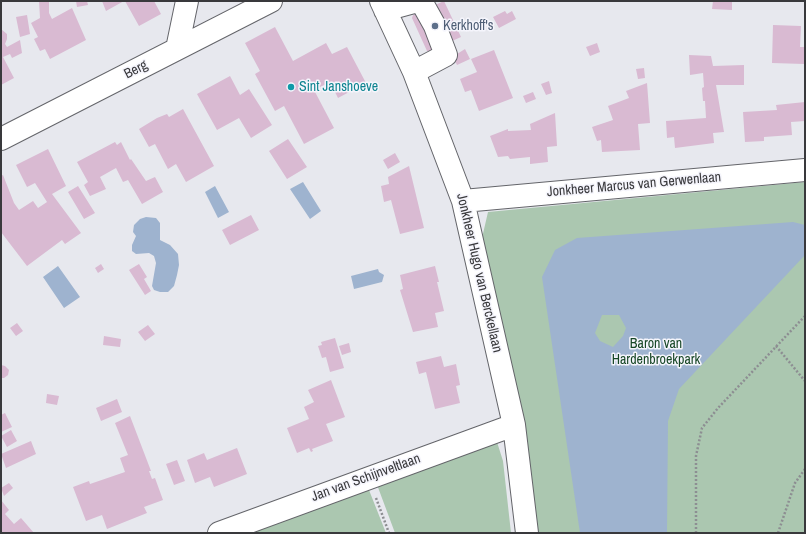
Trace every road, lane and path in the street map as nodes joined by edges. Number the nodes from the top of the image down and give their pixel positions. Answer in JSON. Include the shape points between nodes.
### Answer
{"nodes":[{"id":1,"x":187,"y":1,"type":"edge"},
{"id":2,"x":271,"y":1,"type":"edge"},
{"id":3,"x":420,"y":1,"type":"edge"},
{"id":4,"x":383,"y":6,"type":"edge"},
{"id":5,"x":177,"y":49,"type":"junction"},
{"id":6,"x":414,"y":72,"type":"junction"},
{"id":7,"x":1,"y":139,"type":"edge"},
{"id":8,"x":805,"y":170,"type":"edge"},
{"id":9,"x":463,"y":200,"type":"junction"},
{"id":10,"x":805,"y":316,"type":"edge"},
{"id":11,"x":776,"y":346,"type":"junction"},
{"id":12,"x":805,"y":381,"type":"edge"},
{"id":13,"x":514,"y":425,"type":"junction"},
{"id":14,"x":805,"y":469,"type":"edge"},
{"id":15,"x":368,"y":477,"type":"junction"},
{"id":16,"x":219,"y":533,"type":"edge"},
{"id":17,"x":389,"y":533,"type":"edge"},
{"id":18,"x":527,"y":533,"type":"edge"},
{"id":19,"x":696,"y":533,"type":"edge"},
{"id":20,"x":778,"y":533,"type":"edge"}],
"edges":[{"from":1,"to":5,"type":"street"},
{"from":2,"to":5,"type":"street","name":"Berg"},
{"from":3,"to":4,"type":"street"},
{"from":3,"to":6,"type":"street","via":[[435,26],[446,55]]},
{"from":4,"to":6,"type":"street","name":"Jonkheer Hugo van Berckellaan"},
{"from":5,"to":7,"type":"street","name":"Berg"},
{"from":6,"to":9,"type":"street","name":"Jonkheer Hugo van Berckellaan"},
{"from":8,"to":9,"type":"street","name":"Jonkheer Marcus van Gerwenlaan"},
{"from":9,"to":13,"type":"street","name":"Jonkheer Hugo van Berckellaan"},
{"from":10,"to":11,"type":"path"},
{"from":11,"to":12,"type":"path"},
{"from":11,"to":19,"type":"path","via":[[702,428],[696,456]]},
{"from":13,"to":15,"type":"street","name":"Jan van Schijnveltlaan"},
{"from":13,"to":18,"type":"street","name":"Jonkheer Hugo van Berckellaan"},
{"from":14,"to":20,"type":"path","via":[[795,483]]},
{"from":15,"to":16,"type":"street","name":"Jan van Schijnveltlaan"},
{"from":15,"to":17,"type":"path"}]}
